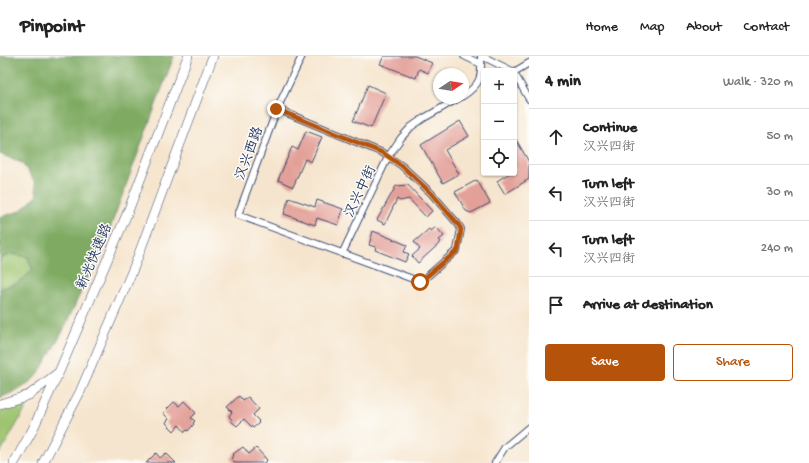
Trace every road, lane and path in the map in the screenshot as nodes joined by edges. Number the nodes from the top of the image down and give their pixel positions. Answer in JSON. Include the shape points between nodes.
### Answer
{"nodes":[{"id":1,"x":188,"y":56,"type":"edge"},
{"id":2,"x":213,"y":56,"type":"edge"},
{"id":3,"x":302,"y":56,"type":"edge"},
{"id":4,"x":464,"y":56,"type":"edge"},
{"id":5,"x":481,"y":56,"type":"edge"},
{"id":6,"x":529,"y":63,"type":"edge"},
{"id":7,"x":481,"y":64,"type":"junction"},
{"id":8,"x":505,"y":68,"type":"edge"},
{"id":9,"x":517,"y":70,"type":"edge"},
{"id":10,"x":517,"y":79,"type":"edge"},
{"id":11,"x":469,"y":91,"type":"edge"},
{"id":12,"x":529,"y":99,"type":"edge"},
{"id":13,"x":449,"y":104,"type":"edge"},
{"id":14,"x":276,"y":109,"type":"junction"},
{"id":15,"x":388,"y":157,"type":"junction"},
{"id":16,"x":342,"y":254,"type":"junction"},
{"id":17,"x":59,"y":372,"type":"junction"},
{"id":18,"x":0,"y":404,"type":"edge"},
{"id":19,"x":529,"y":427,"type":"edge"},
{"id":20,"x":14,"y":463,"type":"edge"},
{"id":21,"x":42,"y":463,"type":"edge"},
{"id":22,"x":495,"y":463,"type":"edge"}],
"edges":[{"from":1,"to":17,"type":"highway","name":"新光快速路","via":[[127,214]]},
{"from":2,"to":21,"type":"highway","via":[[134,267],[80,392]]},
{"from":3,"to":14,"type":"street","name":"汉兴西路"},
{"from":4,"to":7,"type":"street"},
{"from":5,"to":7,"type":"street"},
{"from":5,"to":8,"type":"street"},
{"from":6,"to":9,"type":"street"},
{"from":7,"to":11,"type":"street","via":[[480,80]]},
{"from":10,"to":12,"type":"street"},
{"from":13,"to":15,"type":"street","name":"汉兴中街","via":[[411,127]]},
{"from":14,"to":15,"type":"street","via":[[376,149]]},
{"from":14,"to":16,"type":"street","name":"汉兴西路","via":[[238,215]]},
{"from":15,"to":16,"type":"street","name":"汉兴中街"},
{"from":15,"to":16,"type":"street","via":[[402,166],[431,193],[458,224],[461,229],[458,250],[420,282]]},
{"from":17,"to":18,"type":"highway","via":[[30,395]]},
{"from":17,"to":20,"type":"highway","name":"新光快速路"},
{"from":19,"to":22,"type":"street","via":[[505,448]]}]}
